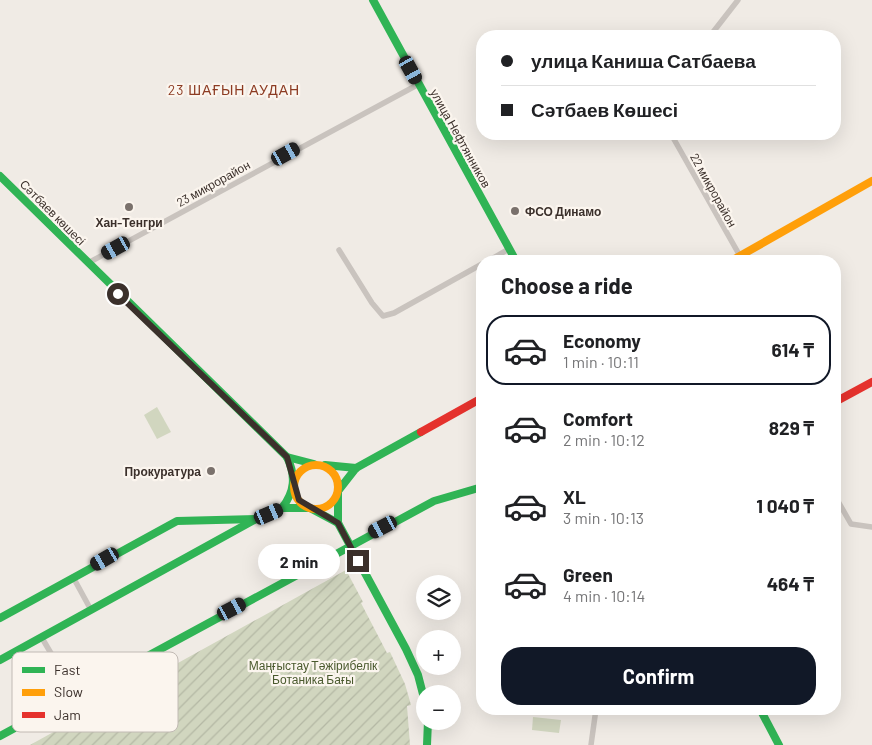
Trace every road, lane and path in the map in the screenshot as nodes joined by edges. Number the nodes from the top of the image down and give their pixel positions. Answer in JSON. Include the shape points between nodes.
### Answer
{"nodes":[{"id":1,"x":373,"y":0,"type":"edge"},
{"id":2,"x":738,"y":0,"type":"edge"},
{"id":3,"x":715,"y":30,"type":"edge"},
{"id":4,"x":418,"y":84,"type":"junction"},
{"id":5,"x":674,"y":140,"type":"edge"},
{"id":6,"x":0,"y":176,"type":"edge"},
{"id":7,"x":872,"y":181,"type":"edge"},
{"id":8,"x":510,"y":249,"type":"junction"},
{"id":9,"x":339,"y":250,"type":"dead end"},
{"id":10,"x":499,"y":255,"type":"edge"},
{"id":11,"x":513,"y":255,"type":"edge"},
{"id":12,"x":739,"y":255,"type":"edge"},
{"id":13,"x":742,"y":255,"type":"edge"},
{"id":14,"x":89,"y":264,"type":"junction"},
{"id":15,"x":476,"y":267,"type":"edge"},
{"id":16,"x":872,"y":382,"type":"edge"},
{"id":17,"x":841,"y":399,"type":"edge"},
{"id":18,"x":476,"y":401,"type":"edge"},
{"id":19,"x":287,"y":457,"type":"junction"},
{"id":20,"x":319,"y":465,"type":"junction"},
{"id":21,"x":356,"y":468,"type":"junction"},
{"id":22,"x":295,"y":482,"type":"junction"},
{"id":23,"x":476,"y":489,"type":"edge"},
{"id":24,"x":338,"y":492,"type":"junction"},
{"id":25,"x":841,"y":506,"type":"edge"},
{"id":26,"x":282,"y":508,"type":"junction"},
{"id":27,"x":310,"y":508,"type":"junction"},
{"id":28,"x":256,"y":519,"type":"junction"},
{"id":29,"x":338,"y":523,"type":"junction"},
{"id":30,"x":872,"y":526,"type":"edge"},
{"id":31,"x":350,"y":545,"type":"junction"},
{"id":32,"x":73,"y":577,"type":"junction"},
{"id":33,"x":91,"y":610,"type":"junction"},
{"id":34,"x":0,"y":618,"type":"edge"},
{"id":35,"x":42,"y":638,"type":"junction"},
{"id":36,"x":15,"y":652,"type":"edge"},
{"id":37,"x":50,"y":652,"type":"edge"},
{"id":38,"x":153,"y":652,"type":"edge"},
{"id":39,"x":12,"y":654,"type":"edge"},
{"id":40,"x":0,"y":660,"type":"edge"},
{"id":41,"x":421,"y":685,"type":"edge"},
{"id":42,"x":595,"y":715,"type":"edge"},
{"id":43,"x":763,"y":715,"type":"edge"},
{"id":44,"x":12,"y":729,"type":"edge"},
{"id":45,"x":428,"y":730,"type":"edge"},
{"id":46,"x":0,"y":736,"type":"edge"},
{"id":47,"x":427,"y":745,"type":"edge"},
{"id":48,"x":591,"y":745,"type":"edge"},
{"id":49,"x":779,"y":745,"type":"edge"}],
"edges":[{"from":1,"to":4,"type":"main road","name":"улица Нефтянников"},
{"from":2,"to":3,"type":"street"},
{"from":4,"to":8,"type":"main road","name":"улица Нефтянников"},
{"from":4,"to":14,"type":"street","name":"23 микрорайон"},
{"from":5,"to":12,"type":"street","name":"22 микрорайон"},
{"from":6,"to":14,"type":"main road","name":"Сәтбаев көшесі"},
{"from":7,"to":13,"type":"main road"},
{"from":8,"to":10,"type":"street"},
{"from":8,"to":11,"type":"main road","name":"улица Нефтянников"},
{"from":9,"to":15,"type":"street","via":[[383,316]]},
{"from":14,"to":19,"type":"main road","name":"Сәтбаев көшесі"},
{"from":16,"to":17,"type":"main road"},
{"from":18,"to":21,"type":"main road"},
{"from":19,"to":20,"type":"main road"},
{"from":19,"to":22,"type":"main road"},
{"from":20,"to":21,"type":"main road"},
{"from":20,"to":22,"type":"main road","via":[[302,471]]},
{"from":20,"to":24,"type":"main road","via":[[336,477]]},
{"from":21,"to":24,"type":"main road"},
{"from":22,"to":26,"type":"main road","via":[[291,497]]},
{"from":22,"to":27,"type":"main road","via":[[299,500]]},
{"from":23,"to":31,"type":"main road","via":[[434,501]]},
{"from":24,"to":27,"type":"main road","via":[[330,504]]},
{"from":24,"to":29,"type":"main road"},
{"from":25,"to":30,"type":"street","via":[[851,524]]},
{"from":26,"to":27,"type":"main road"},
{"from":26,"to":28,"type":"main road"},
{"from":27,"to":29,"type":"main road"},
{"from":28,"to":32,"type":"main road","via":[[177,522]]},
{"from":28,"to":33,"type":"main road"},
{"from":29,"to":31,"type":"main road"},
{"from":31,"to":38,"type":"main road"},
{"from":31,"to":41,"type":"main road","via":[[406,649]]},
{"from":32,"to":33,"type":"street"},
{"from":32,"to":34,"type":"main road"},
{"from":33,"to":35,"type":"main road"},
{"from":35,"to":36,"type":"main road"},
{"from":35,"to":37,"type":"street"},
{"from":39,"to":40,"type":"main road"},
{"from":42,"to":48,"type":"street"},
{"from":43,"to":49,"type":"main road"},
{"from":44,"to":46,"type":"main road"},
{"from":45,"to":47,"type":"main road"}]}
